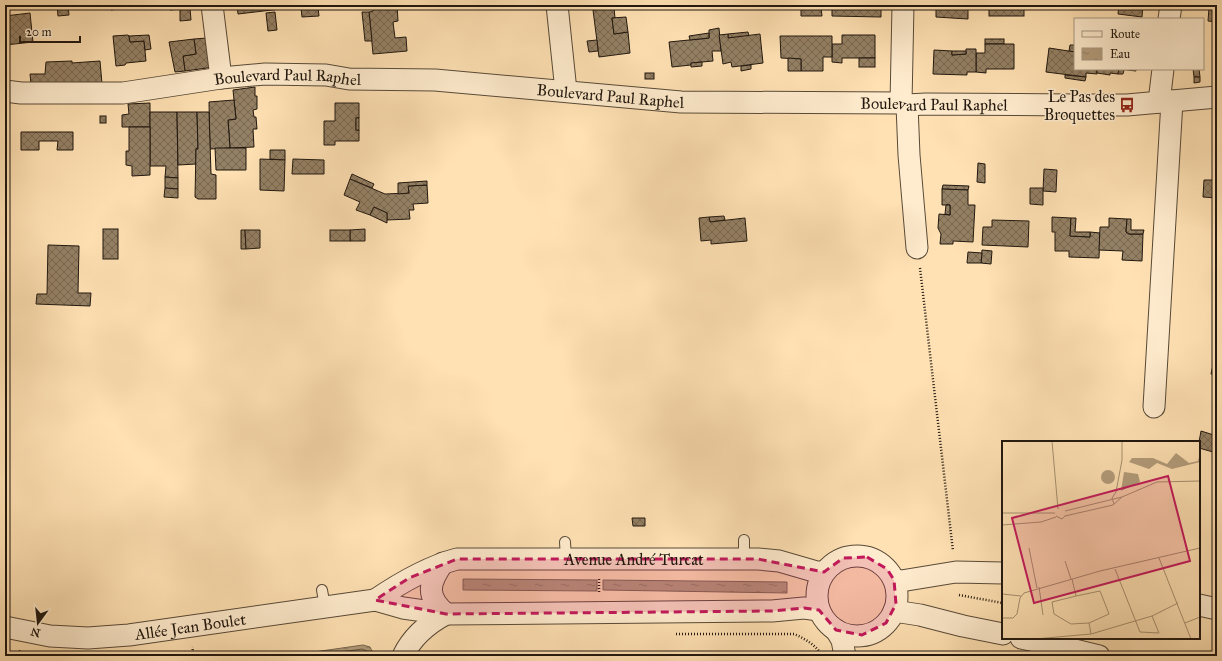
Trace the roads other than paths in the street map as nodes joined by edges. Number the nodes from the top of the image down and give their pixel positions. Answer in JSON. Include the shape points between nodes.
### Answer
{"nodes":[{"id":1,"x":212,"y":5,"type":"edge"},
{"id":2,"x":557,"y":5,"type":"edge"},
{"id":3,"x":903,"y":5,"type":"edge"},
{"id":4,"x":1171,"y":5,"type":"edge"},
{"id":5,"x":1169,"y":18,"type":"edge"},
{"id":6,"x":1163,"y":70,"type":"edge"},
{"id":7,"x":222,"y":78,"type":"junction"},
{"id":8,"x":5,"y":91,"type":"edge"},
{"id":9,"x":566,"y":91,"type":"junction"},
{"id":10,"x":1217,"y":97,"type":"edge"},
{"id":11,"x":1165,"y":101,"type":"junction"},
{"id":12,"x":904,"y":104,"type":"junction"},
{"id":13,"x":917,"y":248,"type":"road end"},
{"id":14,"x":1154,"y":407,"type":"dead end"},
{"id":15,"x":443,"y":563,"type":"junction"},
{"id":16,"x":824,"y":572,"type":"junction"},
{"id":17,"x":1002,"y":573,"type":"edge"},
{"id":18,"x":894,"y":580,"type":"junction"},
{"id":19,"x":374,"y":600,"type":"junction"},
{"id":20,"x":1200,"y":604,"type":"edge"},
{"id":21,"x":1217,"y":609,"type":"edge"},
{"id":22,"x":819,"y":610,"type":"junction"},
{"id":23,"x":894,"y":612,"type":"junction"},
{"id":24,"x":446,"y":614,"type":"junction"},
{"id":25,"x":5,"y":627,"type":"edge"},
{"id":26,"x":836,"y":630,"type":"junction"},
{"id":27,"x":1002,"y":634,"type":"edge"},
{"id":28,"x":862,"y":635,"type":"junction"},
{"id":29,"x":1026,"y":639,"type":"edge"},
{"id":30,"x":403,"y":656,"type":"edge"},
{"id":31,"x":845,"y":656,"type":"edge"},
{"id":32,"x":851,"y":656,"type":"edge"},
{"id":33,"x":1099,"y":656,"type":"edge"}],
"edges":[{"from":1,"to":7,"type":"street"},
{"from":2,"to":9,"type":"street"},
{"from":3,"to":12,"type":"street"},
{"from":4,"to":5,"type":"street"},
{"from":6,"to":11,"type":"street"},
{"from":7,"to":8,"type":"street","name":"Boulevard Paul Raphel","via":[[123,93]]},
{"from":7,"to":9,"type":"street","name":"Boulevard Paul Raphel","via":[[265,74],[349,79],[435,80]]},
{"from":9,"to":12,"type":"street","name":"Boulevard Paul Raphel","via":[[681,102]]},
{"from":10,"to":11,"type":"street","name":"Boulevard Paul Raphel"},
{"from":11,"to":12,"type":"street","name":"Boulevard Paul Raphel","via":[[1127,105]]},
{"from":11,"to":14,"type":"street"},
{"from":12,"to":13,"type":"street"},
{"from":15,"to":16,"type":"street","name":"Avenue André Turcat","via":[[566,551],[744,549]]},
{"from":15,"to":19,"type":"street","name":"Avenue André Turcat","via":[[409,578]]},
{"from":15,"to":24,"type":"street","via":[[435,575],[431,590],[437,606]]},
{"from":16,"to":18,"type":"street","via":[[843,558],[867,557],[887,569]]},
{"from":16,"to":22,"type":"street","via":[[818,584]]},
{"from":17,"to":18,"type":"street","via":[[956,572]]},
{"from":18,"to":23,"type":"street","via":[[897,596]]},
{"from":19,"to":24,"type":"street","via":[[403,608]]},
{"from":19,"to":25,"type":"street","name":"Allée Jean Boulet","via":[[323,599],[130,635],[88,638],[50,636]]},
{"from":20,"to":21,"type":"street"},
{"from":22,"to":24,"type":"street","via":[[804,608],[772,611]]},
{"from":22,"to":26,"type":"street"},
{"from":23,"to":27,"type":"street","via":[[920,615]]},
{"from":23,"to":28,"type":"street","via":[[886,623],[875,631]]},
{"from":24,"to":30,"type":"street","via":[[432,621],[420,632]]},
{"from":26,"to":28,"type":"street","via":[[848,635]]},
{"from":26,"to":31,"type":"street","via":[[842,640]]},
{"from":28,"to":32,"type":"street"},
{"from":29,"to":33,"type":"street"}]}
